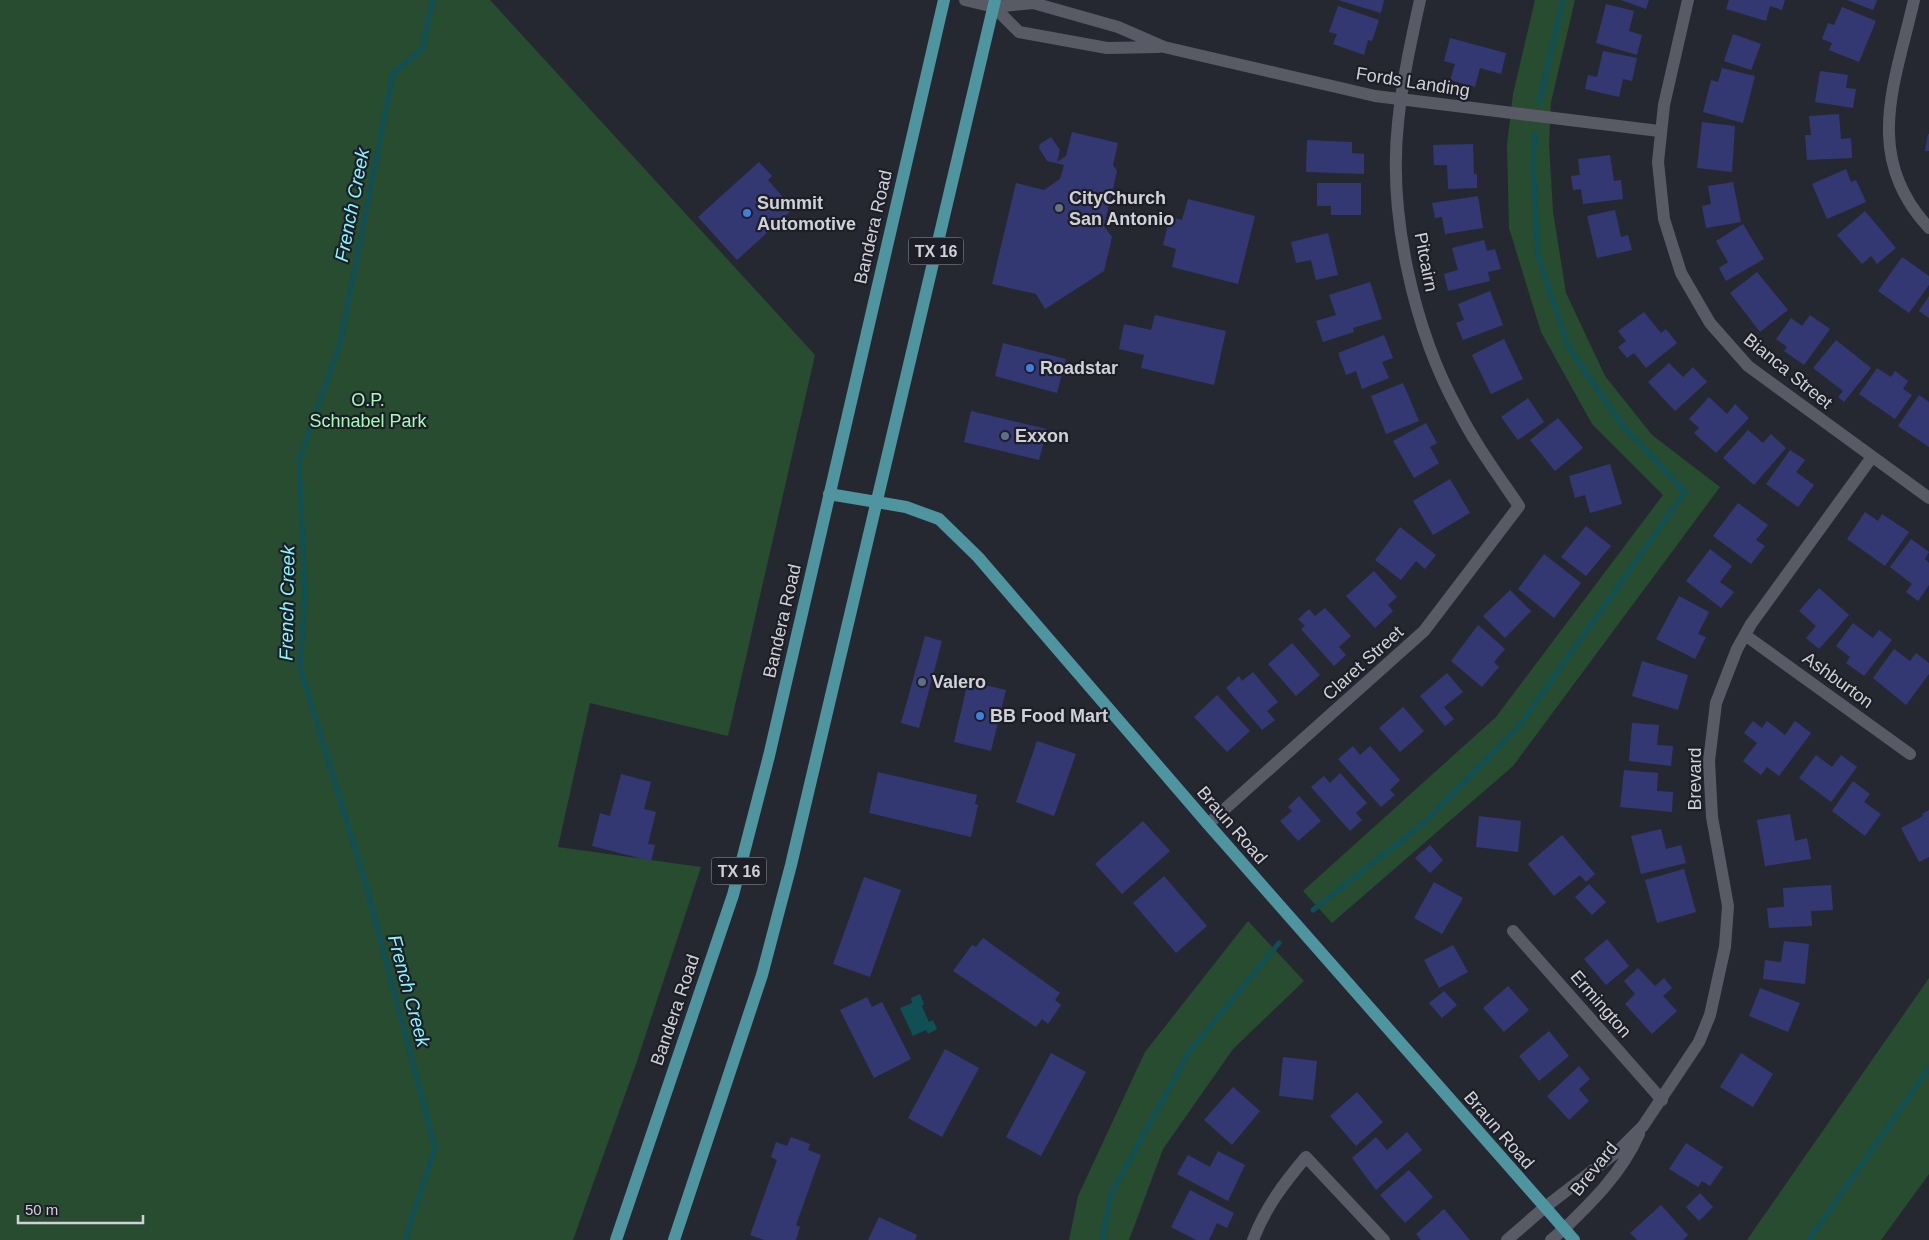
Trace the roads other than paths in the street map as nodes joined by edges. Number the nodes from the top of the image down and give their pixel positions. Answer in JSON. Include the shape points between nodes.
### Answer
{"nodes":[{"id":1,"x":944,"y":0,"type":"edge"},
{"id":2,"x":965,"y":0,"type":"edge"},
{"id":3,"x":1420,"y":0,"type":"edge"},
{"id":4,"x":1688,"y":0,"type":"edge"},
{"id":5,"x":1914,"y":0,"type":"edge"},
{"id":6,"x":994,"y":3,"type":"edge"},
{"id":7,"x":1164,"y":47,"type":"junction"},
{"id":8,"x":1402,"y":99,"type":"junction"},
{"id":9,"x":1660,"y":131,"type":"junction"},
{"id":10,"x":1929,"y":228,"type":"edge"},
{"id":11,"x":1872,"y":457,"type":"junction"},
{"id":12,"x":828,"y":494,"type":"junction"},
{"id":13,"x":1929,"y":498,"type":"edge"},
{"id":14,"x":878,"y":502,"type":"junction"},
{"id":15,"x":1519,"y":506,"type":"joint"},
{"id":16,"x":1745,"y":635,"type":"junction"},
{"id":17,"x":1910,"y":754,"type":"dead end"},
{"id":18,"x":1208,"y":824,"type":"junction"},
{"id":19,"x":1513,"y":931,"type":"dead end"},
{"id":20,"x":1662,"y":1100,"type":"junction"},
{"id":21,"x":1643,"y":1126,"type":"junction"},
{"id":22,"x":1544,"y":1208,"type":"junction"},
{"id":23,"x":1564,"y":1230,"type":"junction"},
{"id":24,"x":616,"y":1240,"type":"edge"},
{"id":25,"x":674,"y":1240,"type":"edge"},
{"id":26,"x":1253,"y":1240,"type":"edge"},
{"id":27,"x":1384,"y":1240,"type":"edge"},
{"id":28,"x":1507,"y":1240,"type":"edge"},
{"id":29,"x":1552,"y":1240,"type":"edge"},
{"id":30,"x":1574,"y":1240,"type":"edge"}],
"edges":[{"from":1,"to":12,"type":"main road","name":"Bandera Road","number":"TX 16"},
{"from":2,"to":6,"type":"street","name":"Fords Landing"},
{"from":3,"to":8,"type":"street","name":"Pitcairn"},
{"from":4,"to":9,"type":"street","name":"Bianca Street"},
{"from":5,"to":10,"type":"street","via":[[1890,105],[1887,133],[1891,161],[1900,188],[1914,212]]},
{"from":6,"to":7,"type":"street","name":"Fords Landing","via":[[1032,3],[1118,27]]},
{"from":6,"to":7,"type":"street","name":"Fords Landing","via":[[1019,32],[1107,48]]},
{"from":6,"to":14,"type":"main road","number":"TX 16"},
{"from":7,"to":8,"type":"street","name":"Fords Landing","via":[[1375,96]]},
{"from":8,"to":9,"type":"street","name":"Fords Landing"},
{"from":8,"to":15,"type":"street","name":"Pitcairn","via":[[1397,138],[1398,194],[1404,250],[1416,305],[1434,359],[1457,410]]},
{"from":9,"to":11,"type":"street","name":"Bianca Street","via":[[1659,190],[1664,219],[1682,273],[1705,315],[1748,366]]},
{"from":11,"to":13,"type":"street","name":"Bianca Street"},
{"from":11,"to":16,"type":"street","name":"Brevard"},
{"from":12,"to":14,"type":"main road","name":"Braun Road"},
{"from":12,"to":24,"type":"main road","name":"Bandera Road","number":"TX 16","via":[[769,756],[733,894]]},
{"from":14,"to":18,"type":"main road","name":"Braun Road","via":[[906,507],[939,519],[972,551]]},
{"from":14,"to":25,"type":"main road","number":"TX 16","via":[[762,976]]},
{"from":15,"to":18,"type":"street","name":"Claret Street","via":[[1424,631]]},
{"from":16,"to":17,"type":"street","name":"Ashburton"},
{"from":16,"to":20,"type":"street","name":"Brevard","via":[[1725,675],[1716,703],[1709,761],[1712,817],[1728,906],[1721,972],[1710,1015],[1698,1042]]},
{"from":18,"to":22,"type":"main road","name":"Braun Road"},
{"from":19,"to":20,"type":"street","name":"Ermington"},
{"from":20,"to":21,"type":"street","name":"Brevard"},
{"from":21,"to":22,"type":"street","name":"Brevard","via":[[1618,1151]]},
{"from":21,"to":23,"type":"street","name":"Brevard","via":[[1629,1156],[1605,1188]]},
{"from":22,"to":23,"type":"main road","name":"Braun Road"},
{"from":22,"to":28,"type":"street","name":"Brevard"},
{"from":23,"to":29,"type":"street","name":"Brevard"},
{"from":23,"to":30,"type":"main road","name":"Braun Road"},
{"from":26,"to":27,"type":"street","via":[[1261,1216],[1306,1157]]}]}
